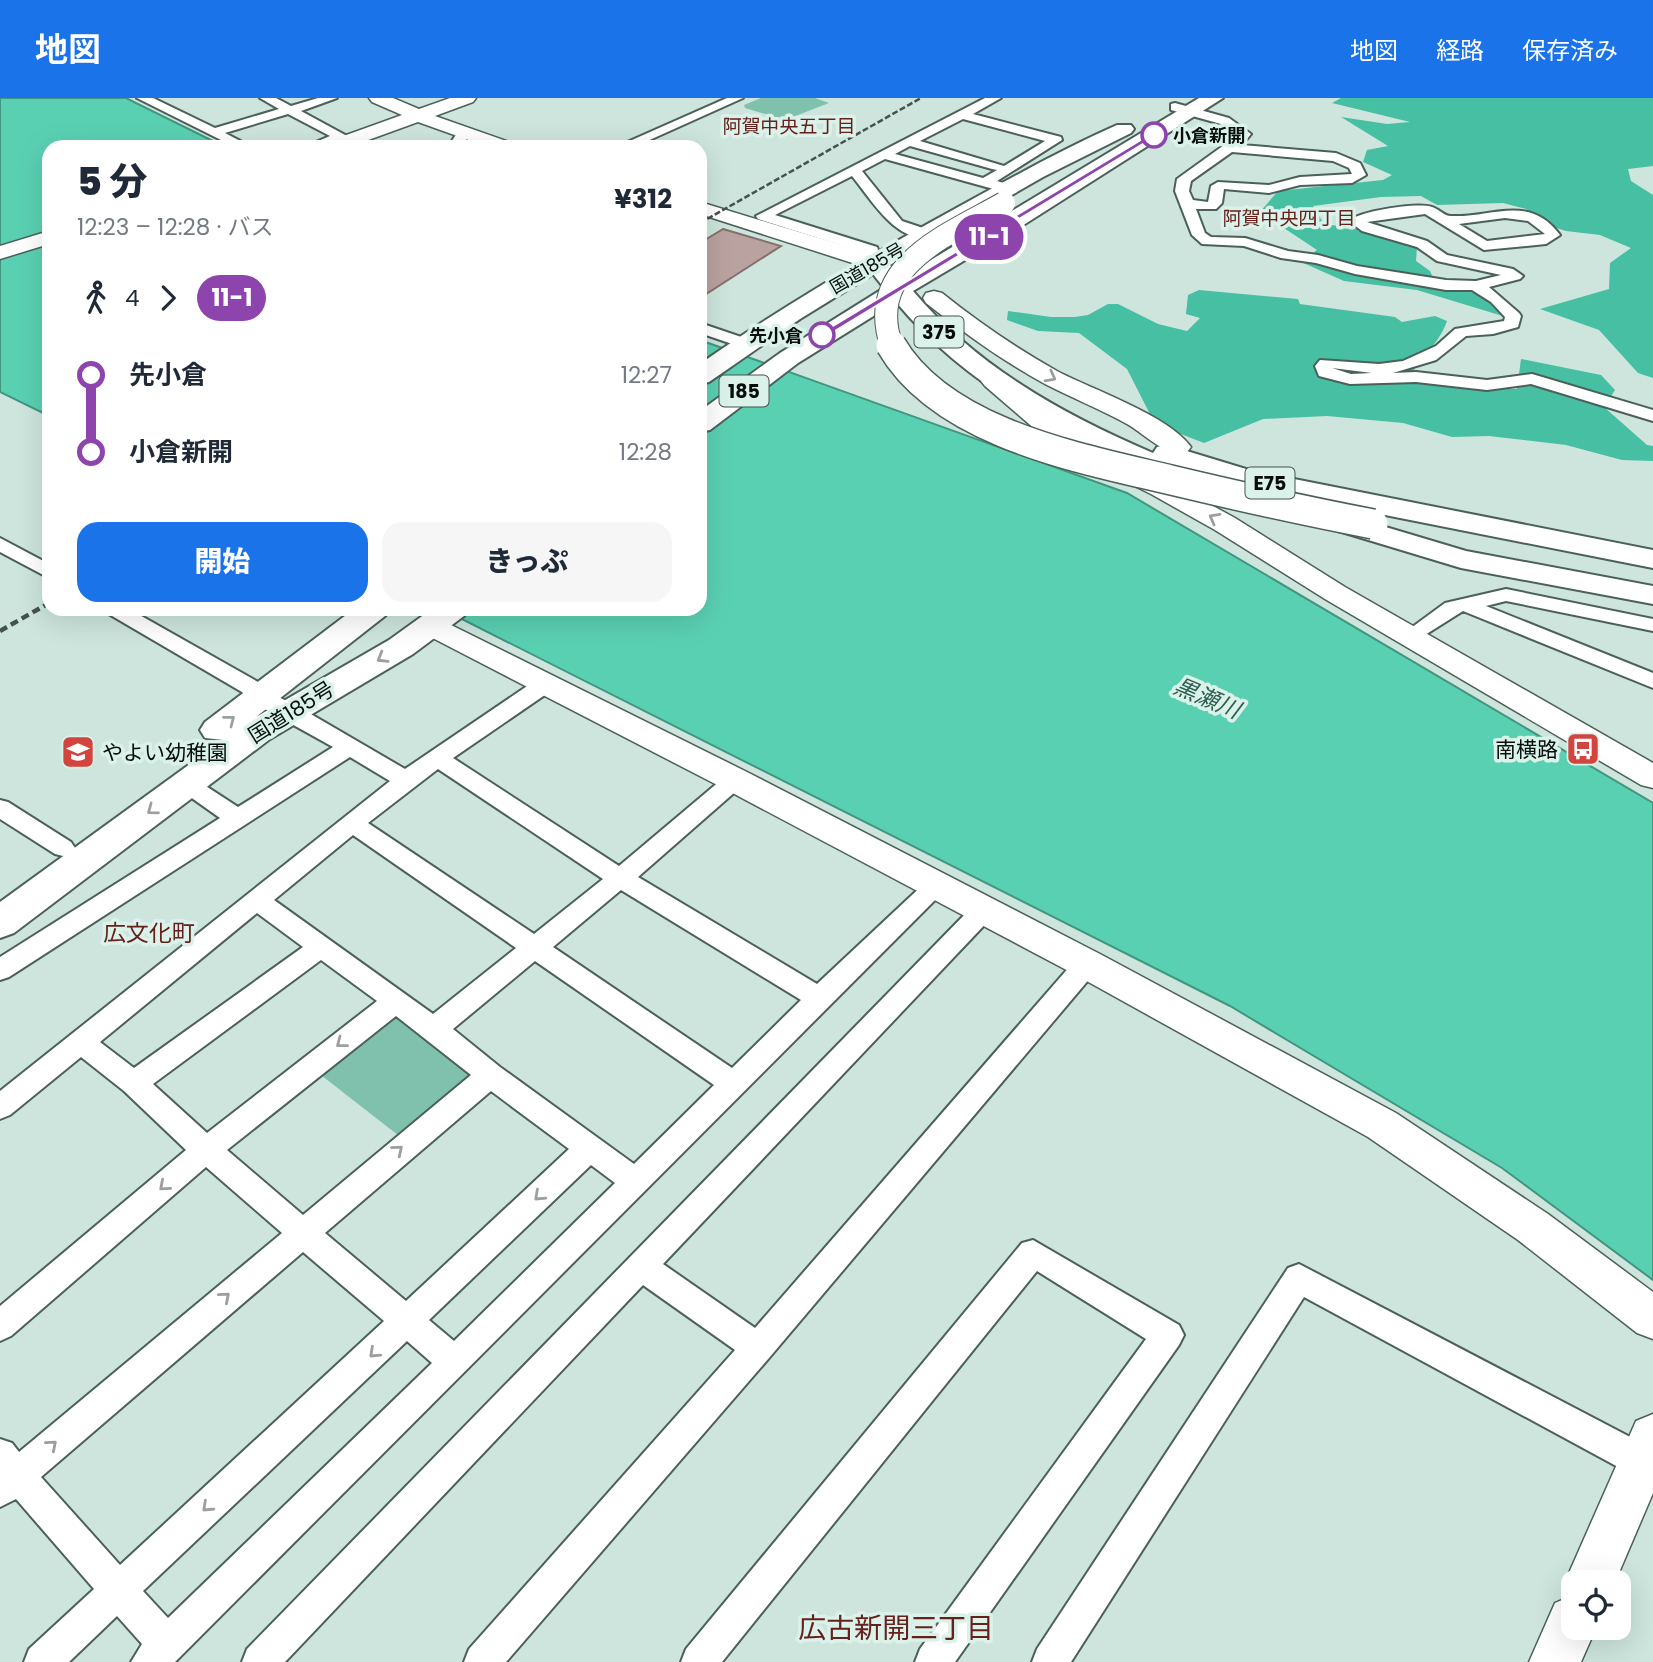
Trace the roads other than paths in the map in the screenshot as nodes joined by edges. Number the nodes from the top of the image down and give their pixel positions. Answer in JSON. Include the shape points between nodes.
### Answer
{"nodes":[{"id":1,"x":143,"y":98,"type":"edge"},
{"id":2,"x":265,"y":98,"type":"edge"},
{"id":3,"x":331,"y":98,"type":"edge"},
{"id":4,"x":378,"y":98,"type":"edge"},
{"id":5,"x":467,"y":98,"type":"edge"},
{"id":6,"x":737,"y":98,"type":"edge"},
{"id":7,"x":995,"y":98,"type":"edge"},
{"id":8,"x":1213,"y":98,"type":"edge"},
{"id":9,"x":1186,"y":105,"type":"edge"},
{"id":10,"x":288,"y":110,"type":"junction"},
{"id":11,"x":1005,"y":111,"type":"dead end"},
{"id":12,"x":962,"y":115,"type":"junction"},
{"id":13,"x":419,"y":116,"type":"junction"},
{"id":14,"x":984,"y":120,"type":"junction"},
{"id":15,"x":944,"y":124,"type":"junction"},
{"id":16,"x":1062,"y":125,"type":"dead end"},
{"id":17,"x":1022,"y":130,"type":"junction"},
{"id":18,"x":214,"y":132,"type":"junction"},
{"id":19,"x":927,"y":133,"type":"junction"},
{"id":20,"x":1044,"y":136,"type":"junction"},
{"id":21,"x":231,"y":140,"type":"edge"},
{"id":22,"x":330,"y":140,"type":"edge"},
{"id":23,"x":351,"y":140,"type":"edge"},
{"id":24,"x":460,"y":140,"type":"edge"},
{"id":25,"x":639,"y":140,"type":"edge"},
{"id":26,"x":909,"y":142,"type":"junction"},
{"id":27,"x":1030,"y":146,"type":"dead end"},
{"id":28,"x":1231,"y":148,"type":"junction"},
{"id":29,"x":994,"y":153,"type":"junction"},
{"id":30,"x":884,"y":155,"type":"junction"},
{"id":31,"x":855,"y":170,"type":"junction"},
{"id":32,"x":952,"y":173,"type":"junction"},
{"id":33,"x":986,"y":182,"type":"junction"},
{"id":34,"x":1008,"y":200,"type":"junction"},
{"id":35,"x":1188,"y":204,"type":"junction"},
{"id":36,"x":707,"y":210,"type":"edge"},
{"id":37,"x":1447,"y":221,"type":"junction"},
{"id":38,"x":927,"y":233,"type":"junction"},
{"id":39,"x":42,"y":239,"type":"edge"},
{"id":40,"x":0,"y":253,"type":"edge"},
{"id":41,"x":876,"y":262,"type":"junction"},
{"id":42,"x":1476,"y":286,"type":"junction"},
{"id":43,"x":916,"y":290,"type":"junction"},
{"id":44,"x":707,"y":331,"type":"edge"},
{"id":45,"x":740,"y":347,"type":"junction"},
{"id":46,"x":707,"y":371,"type":"edge"},
{"id":47,"x":983,"y":371,"type":"junction"},
{"id":48,"x":1653,"y":415,"type":"edge"},
{"id":49,"x":707,"y":419,"type":"edge"},
{"id":50,"x":1178,"y":447,"type":"dead end"},
{"id":51,"x":1231,"y":500,"type":"dead end"},
{"id":52,"x":1374,"y":519,"type":"junction"},
{"id":53,"x":0,"y":544,"type":"edge"},
{"id":54,"x":1653,"y":559,"type":"edge"},
{"id":55,"x":42,"y":568,"type":"edge"},
{"id":56,"x":1653,"y":569,"type":"edge"},
{"id":57,"x":1653,"y":580,"type":"edge"},
{"id":58,"x":1335,"y":593,"type":"junction"},
{"id":59,"x":1653,"y":596,"type":"edge"},
{"id":60,"x":1464,"y":604,"type":"junction"},
{"id":61,"x":126,"y":616,"type":"edge"},
{"id":62,"x":367,"y":616,"type":"edge"},
{"id":63,"x":441,"y":618,"type":"edge"},
{"id":64,"x":1653,"y":625,"type":"edge"},
{"id":65,"x":1410,"y":636,"type":"junction"},
{"id":66,"x":1653,"y":681,"type":"edge"},
{"id":67,"x":547,"y":683,"type":"junction"},
{"id":68,"x":274,"y":704,"type":"junction"},
{"id":69,"x":350,"y":746,"type":"junction"},
{"id":70,"x":437,"y":758,"type":"junction"},
{"id":71,"x":1653,"y":777,"type":"edge"},
{"id":72,"x":406,"y":780,"type":"junction"},
{"id":73,"x":735,"y":780,"type":"junction"},
{"id":74,"x":187,"y":784,"type":"junction"},
{"id":75,"x":0,"y":808,"type":"edge"},
{"id":76,"x":239,"y":819,"type":"junction"},
{"id":77,"x":353,"y":824,"type":"junction"},
{"id":78,"x":63,"y":848,"type":"junction"},
{"id":79,"x":620,"y":878,"type":"junction"},
{"id":80,"x":936,"y":887,"type":"junction"},
{"id":81,"x":0,"y":894,"type":"edge"},
{"id":82,"x":257,"y":900,"type":"junction"},
{"id":83,"x":983,"y":911,"type":"junction"},
{"id":84,"x":0,"y":923,"type":"edge"},
{"id":85,"x":320,"y":948,"type":"junction"},
{"id":86,"x":533,"y":948,"type":"junction"},
{"id":87,"x":1087,"y":964,"type":"junction"},
{"id":88,"x":0,"y":970,"type":"edge"},
{"id":89,"x":819,"y":998,"type":"junction"},
{"id":90,"x":395,"y":1002,"type":"junction"},
{"id":91,"x":434,"y":1029,"type":"junction"},
{"id":92,"x":80,"y":1041,"type":"junction"},
{"id":93,"x":490,"y":1075,"type":"junction"},
{"id":94,"x":134,"y":1083,"type":"junction"},
{"id":95,"x":733,"y":1083,"type":"junction"},
{"id":96,"x":0,"y":1107,"type":"edge"},
{"id":97,"x":589,"y":1149,"type":"junction"},
{"id":98,"x":206,"y":1150,"type":"junction"},
{"id":99,"x":635,"y":1181,"type":"junction"},
{"id":100,"x":301,"y":1232,"type":"junction"},
{"id":101,"x":640,"y":1266,"type":"junction"},
{"id":102,"x":1653,"y":1318,"type":"edge"},
{"id":103,"x":407,"y":1322,"type":"junction"},
{"id":104,"x":0,"y":1326,"type":"edge"},
{"id":105,"x":758,"y":1348,"type":"junction"},
{"id":106,"x":455,"y":1362,"type":"junction"},
{"id":107,"x":1648,"y":1449,"type":"edge"},
{"id":108,"x":6,"y":1473,"type":"edge"},
{"id":109,"x":1595,"y":1570,"type":"edge"},
{"id":110,"x":117,"y":1591,"type":"junction"},
{"id":111,"x":1565,"y":1640,"type":"edge"},
{"id":112,"x":158,"y":1653,"type":"edge"},
{"id":113,"x":42,"y":1662,"type":"edge"},
{"id":114,"x":260,"y":1662,"type":"edge"},
{"id":115,"x":482,"y":1662,"type":"edge"},
{"id":116,"x":699,"y":1662,"type":"edge"},
{"id":117,"x":933,"y":1662,"type":"edge"},
{"id":118,"x":1050,"y":1662,"type":"edge"},
{"id":119,"x":1555,"y":1662,"type":"edge"}],
"edges":[{"from":1,"to":18,"type":"street"},
{"from":2,"to":10,"type":"street"},
{"from":3,"to":10,"type":"street"},
{"from":4,"to":13,"type":"street"},
{"from":5,"to":13,"type":"street"},
{"from":6,"to":25,"type":"street"},
{"from":7,"to":12,"type":"street"},
{"from":8,"to":9,"type":"highway","name":"国道185号","number":"185"},
{"from":9,"to":28,"type":"street","via":[[1245,134]]},
{"from":9,"to":34,"type":"highway","name":"国道185号","number":"185","via":[[1091,143]]},
{"from":9,"to":43,"type":"highway","name":"国道185号","number":"185"},
{"from":10,"to":18,"type":"street"},
{"from":10,"to":22,"type":"street","via":[[341,136]]},
{"from":11,"to":14,"type":"street"},
{"from":12,"to":14,"type":"street"},
{"from":12,"to":15,"type":"street"},
{"from":13,"to":23,"type":"street"},
{"from":13,"to":24,"type":"street"},
{"from":14,"to":17,"type":"street"},
{"from":15,"to":19,"type":"street"},
{"from":15,"to":29,"type":"street"},
{"from":16,"to":20,"type":"street"},
{"from":17,"to":20,"type":"street"},
{"from":17,"to":29,"type":"street"},
{"from":18,"to":21,"type":"street"},
{"from":19,"to":26,"type":"street"},
{"from":19,"to":29,"type":"street"},
{"from":20,"to":33,"type":"street","via":[[1056,139]]},
{"from":26,"to":29,"type":"street"},
{"from":26,"to":30,"type":"street"},
{"from":27,"to":29,"type":"street"},
{"from":28,"to":35,"type":"street","via":[[1184,179],[1182,191]]},
{"from":28,"to":35,"type":"street","via":[[1336,157],[1355,166],[1359,175],[1269,189],[1218,186],[1211,206]]},
{"from":29,"to":32,"type":"street"},
{"from":30,"to":31,"type":"street"},
{"from":30,"to":32,"type":"street"},
{"from":31,"to":38,"type":"street","via":[[897,224]]},
{"from":31,"to":41,"type":"street","via":[[763,216],[872,250]]},
{"from":32,"to":33,"type":"street"},
{"from":33,"to":34,"type":"street"},
{"from":34,"to":38,"type":"highway","name":"国道185号","number":"185"},
{"from":34,"to":52,"type":"highway","bridge":true,"via":[[912,260],[889,290],[886,334],[915,379],[955,408],[1051,448],[1168,480]]},
{"from":35,"to":42,"type":"street","via":[[1199,235],[1207,241],[1245,242],[1355,270]]},
{"from":36,"to":41,"type":"street"},
{"from":37,"to":37,"type":"street","via":[[1484,246],[1546,240],[1553,235],[1523,213]]},
{"from":37,"to":42,"type":"street","via":[[1428,210],[1356,221],[1422,244],[1442,258],[1515,276]]},
{"from":38,"to":41,"type":"highway","name":"国道185号","number":"185"},
{"from":39,"to":40,"type":"street"},
{"from":41,"to":43,"type":"highway","number":"375"},
{"from":41,"to":45,"type":"highway","name":"国道185号","number":"185"},
{"from":42,"to":48,"type":"street","via":[[1506,307],[1513,316],[1512,324],[1461,332],[1448,347],[1408,365],[1381,369],[1326,363],[1325,372],[1350,379],[1423,377],[1487,386],[1532,380]]},
{"from":43,"to":47,"type":"highway","number":"375"},
{"from":43,"to":49,"type":"highway","name":"国道185号","number":"185","via":[[789,358]]},
{"from":43,"to":50,"type":"street","one_way":true,"via":[[1016,358],[1136,418]]},
{"from":43,"to":54,"type":"highway","number":"E75","via":[[1032,389],[1129,439],[1239,476]]},
{"from":44,"to":45,"type":"street"},
{"from":45,"to":46,"type":"highway","name":"国道185号","number":"185"},
{"from":58,"to":47,"type":"street","one_way":true,"via":[[1215,519],[1066,440]]},
{"from":47,"to":59,"type":"highway","number":"E75","via":[[1017,397],[1073,428],[1132,455],[1242,494],[1461,559]]},
{"from":51,"to":58,"type":"street"},
{"from":52,"to":56,"type":"highway"},
{"from":52,"to":57,"type":"highway"},
{"from":53,"to":55,"type":"street"},
{"from":58,"to":65,"type":"street"},
{"from":60,"to":64,"type":"street","via":[[1507,595]]},
{"from":60,"to":65,"type":"street","via":[[1440,614]]},
{"from":60,"to":66,"type":"street"},
{"from":61,"to":68,"type":"street"},
{"from":62,"to":68,"type":"highway","name":"国道185号"},
{"from":63,"to":67,"type":"street"},
{"from":63,"to":68,"type":"highway","name":"国道185号","one_way":true,"via":[[361,671]]},
{"from":65,"to":71,"type":"street"},
{"from":67,"to":70,"type":"street"},
{"from":67,"to":73,"type":"street"},
{"from":68,"to":69,"type":"street"},
{"from":68,"to":74,"type":"highway","name":"国道185号"},
{"from":78,"to":68,"type":"highway","name":"国道185号","one_way":true},
{"from":69,"to":72,"type":"street"},
{"from":69,"to":76,"type":"street"},
{"from":70,"to":72,"type":"street"},
{"from":70,"to":79,"type":"street"},
{"from":72,"to":77,"type":"street"},
{"from":73,"to":79,"type":"street"},
{"from":73,"to":80,"type":"street"},
{"from":74,"to":76,"type":"street"},
{"from":74,"to":84,"type":"highway","name":"国道185号","one_way":true},
{"from":75,"to":78,"type":"street"},
{"from":76,"to":88,"type":"street"},
{"from":77,"to":82,"type":"street"},
{"from":77,"to":86,"type":"street"},
{"from":78,"to":81,"type":"highway","name":"国道185号"},
{"from":79,"to":86,"type":"street"},
{"from":79,"to":89,"type":"street"},
{"from":80,"to":83,"type":"street"},
{"from":80,"to":89,"type":"street"},
{"from":82,"to":85,"type":"street"},
{"from":82,"to":92,"type":"street"},
{"from":83,"to":87,"type":"street"},
{"from":83,"to":101,"type":"street"},
{"from":85,"to":90,"type":"street"},
{"from":85,"to":94,"type":"street"},
{"from":86,"to":91,"type":"street"},
{"from":86,"to":95,"type":"street"},
{"from":87,"to":102,"type":"street","via":[[1382,1125],[1533,1227]]},
{"from":87,"to":105,"type":"street"},
{"from":89,"to":95,"type":"street"},
{"from":90,"to":91,"type":"street"},
{"from":90,"to":98,"type":"street","one_way":true},
{"from":91,"to":93,"type":"street"},
{"from":92,"to":94,"type":"street"},
{"from":92,"to":96,"type":"street"},
{"from":93,"to":97,"type":"street"},
{"from":100,"to":93,"type":"street","one_way":true},
{"from":94,"to":98,"type":"street"},
{"from":95,"to":99,"type":"street"},
{"from":97,"to":99,"type":"street"},
{"from":97,"to":103,"type":"street","one_way":true},
{"from":98,"to":100,"type":"street"},
{"from":98,"to":104,"type":"street","one_way":true},
{"from":99,"to":106,"type":"street"},
{"from":100,"to":103,"type":"street"},
{"from":108,"to":100,"type":"street","one_way":true},
{"from":101,"to":105,"type":"street"},
{"from":101,"to":114,"type":"street"},
{"from":103,"to":106,"type":"street"},
{"from":103,"to":110,"type":"street","one_way":true},
{"from":105,"to":115,"type":"street"},
{"from":106,"to":112,"type":"street"},
{"from":107,"to":109,"type":"street"},
{"from":107,"to":118,"type":"street","via":[[1299,1278]]},
{"from":108,"to":110,"type":"street"},
{"from":110,"to":112,"type":"street"},
{"from":110,"to":113,"type":"street"},
{"from":111,"to":119,"type":"street"},
{"from":116,"to":117,"type":"street","via":[[1033,1252],[1168,1335]]}]}
